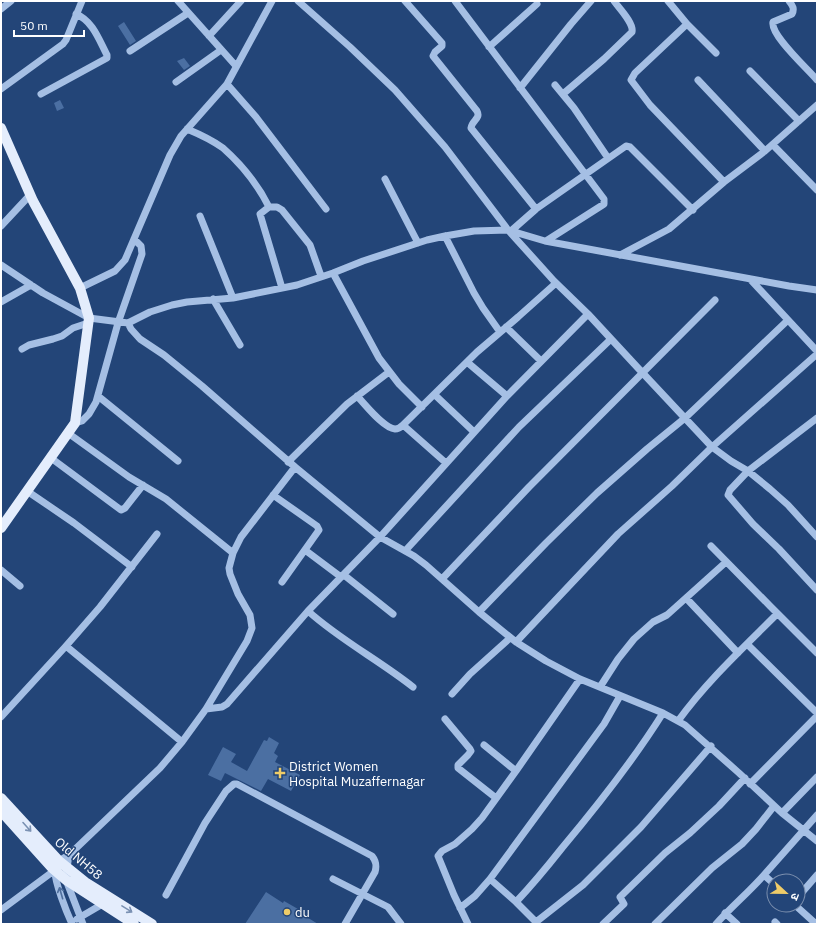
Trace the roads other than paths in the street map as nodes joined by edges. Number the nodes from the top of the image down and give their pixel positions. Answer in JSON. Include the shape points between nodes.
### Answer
{"nodes":[{"id":1,"x":11,"y":1,"type":"edge"},
{"id":2,"x":82,"y":1,"type":"edge"},
{"id":3,"x":178,"y":1,"type":"edge"},
{"id":4,"x":240,"y":1,"type":"edge"},
{"id":5,"x":272,"y":1,"type":"edge"},
{"id":6,"x":298,"y":1,"type":"edge"},
{"id":7,"x":405,"y":1,"type":"edge"},
{"id":8,"x":455,"y":1,"type":"edge"},
{"id":9,"x":591,"y":1,"type":"edge"},
{"id":10,"x":614,"y":1,"type":"edge"},
{"id":11,"x":668,"y":1,"type":"edge"},
{"id":12,"x":789,"y":1,"type":"edge"},
{"id":13,"x":537,"y":4,"type":"dead end"},
{"id":14,"x":1,"y":9,"type":"edge"},
{"id":15,"x":188,"y":13,"type":"junction"},
{"id":16,"x":76,"y":14,"type":"junction"},
{"id":17,"x":687,"y":24,"type":"junction"},
{"id":18,"x":209,"y":36,"type":"junction"},
{"id":19,"x":489,"y":47,"type":"junction"},
{"id":20,"x":221,"y":50,"type":"junction"},
{"id":21,"x":130,"y":51,"type":"dead end"},
{"id":22,"x":716,"y":53,"type":"dead end"},
{"id":23,"x":236,"y":66,"type":"junction"},
{"id":24,"x":750,"y":71,"type":"dead end"},
{"id":25,"x":698,"y":80,"type":"dead end"},
{"id":26,"x":817,"y":80,"type":"edge"},
{"id":27,"x":176,"y":82,"type":"dead end"},
{"id":28,"x":226,"y":84,"type":"junction"},
{"id":29,"x":555,"y":85,"type":"dead end"},
{"id":30,"x":520,"y":88,"type":"junction"},
{"id":31,"x":1,"y":89,"type":"edge"},
{"id":32,"x":41,"y":94,"type":"dead end"},
{"id":33,"x":563,"y":94,"type":"junction"},
{"id":34,"x":817,"y":105,"type":"edge"},
{"id":35,"x":799,"y":121,"type":"junction"},
{"id":36,"x":1,"y":128,"type":"edge"},
{"id":37,"x":187,"y":129,"type":"junction"},
{"id":38,"x":773,"y":145,"type":"junction"},
{"id":39,"x":765,"y":151,"type":"junction"},
{"id":40,"x":608,"y":158,"type":"junction"},
{"id":41,"x":586,"y":174,"type":"junction"},
{"id":42,"x":385,"y":180,"type":"dead end"},
{"id":43,"x":724,"y":182,"type":"junction"},
{"id":44,"x":817,"y":190,"type":"edge"},
{"id":45,"x":30,"y":195,"type":"junction"},
{"id":46,"x":269,"y":207,"type":"junction"},
{"id":47,"x":536,"y":208,"type":"junction"},
{"id":48,"x":326,"y":209,"type":"dead end"},
{"id":49,"x":693,"y":210,"type":"junction"},
{"id":50,"x":200,"y":216,"type":"dead end"},
{"id":51,"x":1,"y":226,"type":"edge"},
{"id":52,"x":509,"y":230,"type":"junction"},
{"id":53,"x":445,"y":236,"type":"junction"},
{"id":54,"x":134,"y":239,"type":"junction"},
{"id":55,"x":546,"y":241,"type":"junction"},
{"id":56,"x":418,"y":243,"type":"junction"},
{"id":57,"x":620,"y":255,"type":"junction"},
{"id":58,"x":1,"y":265,"type":"edge"},
{"id":59,"x":333,"y":273,"type":"junction"},
{"id":60,"x":322,"y":276,"type":"junction"},
{"id":61,"x":750,"y":279,"type":"junction"},
{"id":62,"x":556,"y":283,"type":"junction"},
{"id":63,"x":31,"y":285,"type":"junction"},
{"id":64,"x":80,"y":288,"type":"junction"},
{"id":65,"x":282,"y":288,"type":"junction"},
{"id":66,"x":817,"y":290,"type":"edge"},
{"id":67,"x":233,"y":298,"type":"junction"},
{"id":68,"x":213,"y":300,"type":"junction"},
{"id":69,"x":715,"y":300,"type":"dead end"},
{"id":70,"x":1,"y":302,"type":"edge"},
{"id":71,"x":588,"y":314,"type":"junction"},
{"id":72,"x":788,"y":320,"type":"junction"},
{"id":73,"x":88,"y":321,"type":"junction"},
{"id":74,"x":118,"y":323,"type":"junction"},
{"id":75,"x":128,"y":323,"type":"junction"},
{"id":76,"x":503,"y":330,"type":"junction"},
{"id":77,"x":611,"y":339,"type":"junction"},
{"id":78,"x":240,"y":345,"type":"dead end"},
{"id":79,"x":22,"y":349,"type":"dead end"},
{"id":80,"x":817,"y":351,"type":"edge"},
{"id":81,"x":817,"y":354,"type":"edge"},
{"id":82,"x":541,"y":361,"type":"junction"},
{"id":83,"x":467,"y":362,"type":"junction"},
{"id":84,"x":389,"y":372,"type":"junction"},
{"id":85,"x":642,"y":372,"type":"junction"},
{"id":86,"x":434,"y":395,"type":"junction"},
{"id":87,"x":98,"y":396,"type":"junction"},
{"id":88,"x":357,"y":396,"type":"junction"},
{"id":89,"x":507,"y":396,"type":"junction"},
{"id":90,"x":422,"y":407,"type":"junction"},
{"id":91,"x":685,"y":418,"type":"junction"},
{"id":92,"x":817,"y":418,"type":"edge"},
{"id":93,"x":75,"y":423,"type":"junction"},
{"id":94,"x":403,"y":425,"type":"junction"},
{"id":95,"x":474,"y":432,"type":"junction"},
{"id":96,"x":68,"y":434,"type":"junction"},
{"id":97,"x":712,"y":447,"type":"junction"},
{"id":98,"x":51,"y":458,"type":"junction"},
{"id":99,"x":178,"y":462,"type":"dead end"},
{"id":100,"x":288,"y":462,"type":"junction"},
{"id":101,"x":446,"y":464,"type":"junction"},
{"id":102,"x":295,"y":467,"type":"junction"},
{"id":103,"x":748,"y":471,"type":"junction"},
{"id":104,"x":142,"y":485,"type":"junction"},
{"id":105,"x":27,"y":491,"type":"junction"},
{"id":106,"x":273,"y":495,"type":"junction"},
{"id":107,"x":3,"y":520,"type":"edge"},
{"id":108,"x":157,"y":534,"type":"dead end"},
{"id":109,"x":380,"y":537,"type":"junction"},
{"id":110,"x":817,"y":537,"type":"edge"},
{"id":111,"x":711,"y":546,"type":"dead end"},
{"id":112,"x":305,"y":550,"type":"junction"},
{"id":113,"x":405,"y":551,"type":"junction"},
{"id":114,"x":233,"y":553,"type":"junction"},
{"id":115,"x":726,"y":562,"type":"junction"},
{"id":116,"x":132,"y":567,"type":"junction"},
{"id":117,"x":1,"y":570,"type":"edge"},
{"id":118,"x":343,"y":576,"type":"junction"},
{"id":119,"x":442,"y":579,"type":"junction"},
{"id":120,"x":282,"y":582,"type":"dead end"},
{"id":121,"x":20,"y":586,"type":"dead end"},
{"id":122,"x":817,"y":590,"type":"edge"},
{"id":123,"x":686,"y":598,"type":"junction"},
{"id":124,"x":308,"y":611,"type":"junction"},
{"id":125,"x":479,"y":612,"type":"junction"},
{"id":126,"x":393,"y":614,"type":"dead end"},
{"id":127,"x":777,"y":614,"type":"junction"},
{"id":128,"x":513,"y":640,"type":"junction"},
{"id":129,"x":747,"y":644,"type":"junction"},
{"id":130,"x":66,"y":646,"type":"junction"},
{"id":131,"x":738,"y":653,"type":"junction"},
{"id":132,"x":817,"y":653,"type":"edge"},
{"id":133,"x":580,"y":679,"type":"junction"},
{"id":134,"x":413,"y":686,"type":"dead end"},
{"id":135,"x":600,"y":687,"type":"junction"},
{"id":136,"x":452,"y":694,"type":"dead end"},
{"id":137,"x":620,"y":696,"type":"junction"},
{"id":138,"x":206,"y":709,"type":"junction"},
{"id":139,"x":817,"y":713,"type":"edge"},
{"id":140,"x":663,"y":714,"type":"junction"},
{"id":141,"x":817,"y":716,"type":"edge"},
{"id":142,"x":1,"y":717,"type":"edge"},
{"id":143,"x":445,"y":719,"type":"dead end"},
{"id":144,"x":678,"y":721,"type":"junction"},
{"id":145,"x":182,"y":742,"type":"junction"},
{"id":146,"x":484,"y":745,"type":"dead end"},
{"id":147,"x":710,"y":746,"type":"junction"},
{"id":148,"x":516,"y":770,"type":"junction"},
{"id":149,"x":817,"y":777,"type":"edge"},
{"id":150,"x":748,"y":781,"type":"junction"},
{"id":151,"x":1,"y":798,"type":"edge"},
{"id":152,"x":496,"y":798,"type":"junction"},
{"id":153,"x":774,"y":806,"type":"junction"},
{"id":154,"x":1,"y":811,"type":"edge"},
{"id":155,"x":782,"y":813,"type":"junction"},
{"id":156,"x":817,"y":815,"type":"edge"},
{"id":157,"x":803,"y":830,"type":"junction"},
{"id":158,"x":817,"y":841,"type":"edge"},
{"id":159,"x":60,"y":866,"type":"junction"},
{"id":160,"x":764,"y":875,"type":"joint"},
{"id":161,"x":817,"y":875,"type":"edge"},
{"id":162,"x":333,"y":879,"type":"dead end"},
{"id":163,"x":490,"y":879,"type":"junction"},
{"id":164,"x":66,"y":880,"type":"junction"},
{"id":165,"x":806,"y":888,"type":"edge"},
{"id":166,"x":362,"y":894,"type":"junction"},
{"id":167,"x":166,"y":895,"type":"dead end"},
{"id":168,"x":111,"y":899,"type":"junction"},
{"id":169,"x":516,"y":902,"type":"junction"},
{"id":170,"x":101,"y":904,"type":"junction"},
{"id":171,"x":460,"y":908,"type":"junction"},
{"id":172,"x":1,"y":910,"type":"edge"},
{"id":173,"x":725,"y":913,"type":"junction"},
{"id":174,"x":804,"y":913,"type":"edge"},
{"id":175,"x":80,"y":917,"type":"junction"},
{"id":176,"x":536,"y":923,"type":"edge"},
{"id":177,"x":71,"y":924,"type":"edge"},
{"id":178,"x":83,"y":924,"type":"edge"},
{"id":179,"x":134,"y":924,"type":"edge"},
{"id":180,"x":152,"y":924,"type":"edge"},
{"id":181,"x":345,"y":924,"type":"edge"},
{"id":182,"x":401,"y":924,"type":"edge"},
{"id":183,"x":468,"y":924,"type":"edge"},
{"id":184,"x":603,"y":924,"type":"edge"},
{"id":185,"x":655,"y":924,"type":"edge"},
{"id":186,"x":716,"y":924,"type":"edge"},
{"id":187,"x":737,"y":924,"type":"edge"},
{"id":188,"x":816,"y":924,"type":"edge"}],
"edges":[{"from":1,"to":14,"type":"street"},
{"from":2,"to":16,"type":"street"},
{"from":3,"to":15,"type":"street"},
{"from":4,"to":18,"type":"street"},
{"from":5,"to":23,"type":"street"},
{"from":6,"to":52,"type":"street","via":[[395,90],[445,147]]},
{"from":7,"to":47,"type":"street","via":[[442,43],[433,56],[477,111],[478,118],[471,128]]},
{"from":8,"to":19,"type":"street"},
{"from":9,"to":30,"type":"street"},
{"from":10,"to":33,"type":"street","via":[[630,23],[632,32]]},
{"from":11,"to":17,"type":"street"},
{"from":12,"to":26,"type":"street","via":[[794,12],[773,22],[773,30]]},
{"from":13,"to":19,"type":"street"},
{"from":15,"to":18,"type":"street"},
{"from":15,"to":21,"type":"street"},
{"from":16,"to":31,"type":"street","via":[[63,44]]},
{"from":16,"to":32,"type":"street","via":[[89,22],[107,58]]},
{"from":17,"to":22,"type":"street"},
{"from":17,"to":43,"type":"street","via":[[635,73],[631,80],[650,104]]},
{"from":18,"to":20,"type":"street"},
{"from":19,"to":30,"type":"street"},
{"from":20,"to":23,"type":"street"},
{"from":20,"to":27,"type":"street"},
{"from":23,"to":28,"type":"street"},
{"from":24,"to":35,"type":"street"},
{"from":25,"to":39,"type":"street"},
{"from":28,"to":37,"type":"street"},
{"from":28,"to":48,"type":"street","via":[[256,117]]},
{"from":29,"to":33,"type":"street"},
{"from":30,"to":41,"type":"street"},
{"from":33,"to":40,"type":"street"},
{"from":34,"to":35,"type":"street"},
{"from":35,"to":38,"type":"street"},
{"from":36,"to":45,"type":"main road"},
{"from":37,"to":46,"type":"street","via":[[222,148],[253,180]]},
{"from":37,"to":54,"type":"street","via":[[170,155]]},
{"from":38,"to":39,"type":"street"},
{"from":38,"to":44,"type":"street"},
{"from":39,"to":43,"type":"street"},
{"from":40,"to":41,"type":"street"},
{"from":40,"to":49,"type":"street","via":[[624,147],[630,147]]},
{"from":41,"to":47,"type":"street"},
{"from":41,"to":55,"type":"street","via":[[604,199],[604,204]]},
{"from":42,"to":56,"type":"street"},
{"from":43,"to":49,"type":"street"},
{"from":45,"to":51,"type":"street"},
{"from":45,"to":64,"type":"main road"},
{"from":46,"to":60,"type":"street","via":[[278,208],[304,237],[314,253]]},
{"from":46,"to":65,"type":"street","via":[[260,214]]},
{"from":47,"to":52,"type":"street"},
{"from":49,"to":57,"type":"street","via":[[664,232]]},
{"from":50,"to":67,"type":"street"},
{"from":52,"to":53,"type":"street","via":[[474,231]]},
{"from":52,"to":55,"type":"street"},
{"from":52,"to":62,"type":"street"},
{"from":53,"to":56,"type":"street"},
{"from":53,"to":76,"type":"street","via":[[483,308]]},
{"from":54,"to":64,"type":"street","via":[[125,260],[115,271]]},
{"from":54,"to":74,"type":"street","via":[[141,246],[142,254]]},
{"from":55,"to":57,"type":"street"},
{"from":56,"to":59,"type":"street"},
{"from":57,"to":61,"type":"street"},
{"from":58,"to":63,"type":"street"},
{"from":59,"to":60,"type":"street"},
{"from":59,"to":84,"type":"street"},
{"from":60,"to":65,"type":"street"},
{"from":61,"to":66,"type":"street"},
{"from":61,"to":72,"type":"street"},
{"from":62,"to":71,"type":"street"},
{"from":62,"to":76,"type":"street"},
{"from":63,"to":70,"type":"street"},
{"from":63,"to":73,"type":"street"},
{"from":64,"to":73,"type":"main road"},
{"from":65,"to":67,"type":"street"},
{"from":67,"to":68,"type":"street"},
{"from":68,"to":75,"type":"street","via":[[172,305]]},
{"from":68,"to":78,"type":"street"},
{"from":69,"to":85,"type":"street"},
{"from":71,"to":77,"type":"street"},
{"from":71,"to":82,"type":"street"},
{"from":72,"to":80,"type":"street"},
{"from":72,"to":91,"type":"street"},
{"from":73,"to":74,"type":"street"},
{"from":73,"to":79,"type":"street","via":[[62,336]]},
{"from":73,"to":93,"type":"main road"},
{"from":74,"to":75,"type":"street"},
{"from":74,"to":87,"type":"street"},
{"from":75,"to":100,"type":"street","via":[[140,339],[202,386]]},
{"from":76,"to":82,"type":"street"},
{"from":76,"to":83,"type":"street"},
{"from":77,"to":85,"type":"street"},
{"from":77,"to":113,"type":"street","via":[[519,427]]},
{"from":81,"to":97,"type":"street"},
{"from":82,"to":89,"type":"street"},
{"from":83,"to":86,"type":"street"},
{"from":83,"to":89,"type":"street"},
{"from":84,"to":88,"type":"street"},
{"from":84,"to":90,"type":"street"},
{"from":85,"to":91,"type":"street"},
{"from":85,"to":119,"type":"street","via":[[528,487]]},
{"from":86,"to":90,"type":"street"},
{"from":86,"to":95,"type":"street"},
{"from":87,"to":93,"type":"street","via":[[90,414]]},
{"from":87,"to":99,"type":"street"},
{"from":88,"to":94,"type":"street","via":[[389,427],[394,429]]},
{"from":88,"to":100,"type":"street"},
{"from":89,"to":95,"type":"street"},
{"from":90,"to":94,"type":"street"},
{"from":91,"to":97,"type":"street"},
{"from":91,"to":125,"type":"street","via":[[597,493]]},
{"from":92,"to":103,"type":"street"},
{"from":93,"to":96,"type":"main road"},
{"from":94,"to":101,"type":"street"},
{"from":95,"to":101,"type":"street"},
{"from":96,"to":98,"type":"main road"},
{"from":96,"to":104,"type":"street"},
{"from":97,"to":103,"type":"street"},
{"from":97,"to":128,"type":"street","via":[[618,534]]},
{"from":98,"to":104,"type":"street","via":[[121,510]]},
{"from":98,"to":105,"type":"main road"},
{"from":100,"to":102,"type":"street"},
{"from":101,"to":109,"type":"street"},
{"from":102,"to":106,"type":"street"},
{"from":102,"to":109,"type":"street"},
{"from":103,"to":110,"type":"street","via":[[788,505]]},
{"from":103,"to":122,"type":"street","via":[[728,492],[729,497]]},
{"from":104,"to":114,"type":"street","via":[[166,499]]},
{"from":105,"to":107,"type":"main road"},
{"from":105,"to":116,"type":"street"},
{"from":106,"to":112,"type":"street","via":[[318,528]]},
{"from":106,"to":114,"type":"street","via":[[241,537]]},
{"from":108,"to":116,"type":"street"},
{"from":109,"to":113,"type":"street"},
{"from":109,"to":118,"type":"street"},
{"from":111,"to":115,"type":"street"},
{"from":112,"to":118,"type":"street"},
{"from":112,"to":120,"type":"street"},
{"from":113,"to":119,"type":"street"},
{"from":114,"to":138,"type":"street","via":[[230,574],[250,615],[252,628]]},
{"from":115,"to":123,"type":"street"},
{"from":115,"to":127,"type":"street"},
{"from":116,"to":130,"type":"street"},
{"from":117,"to":121,"type":"street"},
{"from":118,"to":124,"type":"street"},
{"from":118,"to":126,"type":"street"},
{"from":119,"to":125,"type":"street"},
{"from":123,"to":131,"type":"street"},
{"from":123,"to":135,"type":"street","via":[[634,639]]},
{"from":124,"to":134,"type":"street"},
{"from":124,"to":138,"type":"street","via":[[227,704]]},
{"from":125,"to":128,"type":"street"},
{"from":127,"to":129,"type":"street"},
{"from":127,"to":132,"type":"street"},
{"from":128,"to":133,"type":"street"},
{"from":128,"to":136,"type":"street","via":[[470,674]]},
{"from":129,"to":131,"type":"street"},
{"from":129,"to":139,"type":"street"},
{"from":130,"to":142,"type":"street"},
{"from":130,"to":145,"type":"street"},
{"from":131,"to":144,"type":"street"},
{"from":133,"to":135,"type":"street"},
{"from":133,"to":148,"type":"street"},
{"from":135,"to":137,"type":"street"},
{"from":137,"to":140,"type":"street"},
{"from":137,"to":163,"type":"street","via":[[604,724]]},
{"from":138,"to":145,"type":"street"},
{"from":140,"to":144,"type":"street"},
{"from":140,"to":169,"type":"street","via":[[644,744],[600,802]]},
{"from":141,"to":150,"type":"street"},
{"from":143,"to":152,"type":"street","via":[[470,749],[470,754],[458,768]]},
{"from":144,"to":147,"type":"street"},
{"from":145,"to":159,"type":"street","via":[[160,768]]},
{"from":146,"to":148,"type":"street"},
{"from":147,"to":150,"type":"street"},
{"from":147,"to":176,"type":"street","via":[[641,827],[583,885]]},
{"from":148,"to":152,"type":"street"},
{"from":149,"to":155,"type":"street"},
{"from":150,"to":153,"type":"street"},
{"from":150,"to":184,"type":"street","via":[[665,853],[620,897],[624,904]]},
{"from":151,"to":159,"type":"main road","name":"Old NH58","one_way":true},
{"from":152,"to":171,"type":"street","via":[[472,829],[438,856]]},
{"from":153,"to":155,"type":"street"},
{"from":153,"to":185,"type":"street","via":[[742,844],[712,868]]},
{"from":154,"to":159,"type":"main road","name":"Old NH58"},
{"from":155,"to":157,"type":"street"},
{"from":156,"to":157,"type":"street"},
{"from":157,"to":158,"type":"street"},
{"from":157,"to":160,"type":"street"},
{"from":159,"to":164,"type":"main road","name":"Old NH58"},
{"from":159,"to":168,"type":"main road","name":"Old NH58"},
{"from":159,"to":172,"type":"street"},
{"from":177,"to":159,"type":"street","one_way":true,"via":[[61,894]]},
{"from":160,"to":173,"type":"street"},
{"from":161,"to":165,"type":"street"},
{"from":162,"to":166,"type":"street"},
{"from":163,"to":169,"type":"street"},
{"from":163,"to":171,"type":"street"},
{"from":164,"to":170,"type":"main road","name":"Old NH58"},
{"from":164,"to":175,"type":"street"},
{"from":166,"to":167,"type":"street","via":[[376,866],[372,856],[234,784],[226,791],[205,823]]},
{"from":166,"to":181,"type":"street"},
{"from":166,"to":182,"type":"street","via":[[388,907]]},
{"from":168,"to":170,"type":"street"},
{"from":168,"to":180,"type":"main road","name":"Old NH58","one_way":true},
{"from":169,"to":176,"type":"street"},
{"from":170,"to":175,"type":"street"},
{"from":170,"to":179,"type":"main road","name":"Old NH58"},
{"from":171,"to":183,"type":"street"},
{"from":173,"to":186,"type":"street"},
{"from":173,"to":187,"type":"street"},
{"from":174,"to":188,"type":"street"},
{"from":175,"to":177,"type":"street"},
{"from":175,"to":178,"type":"street"}]}
